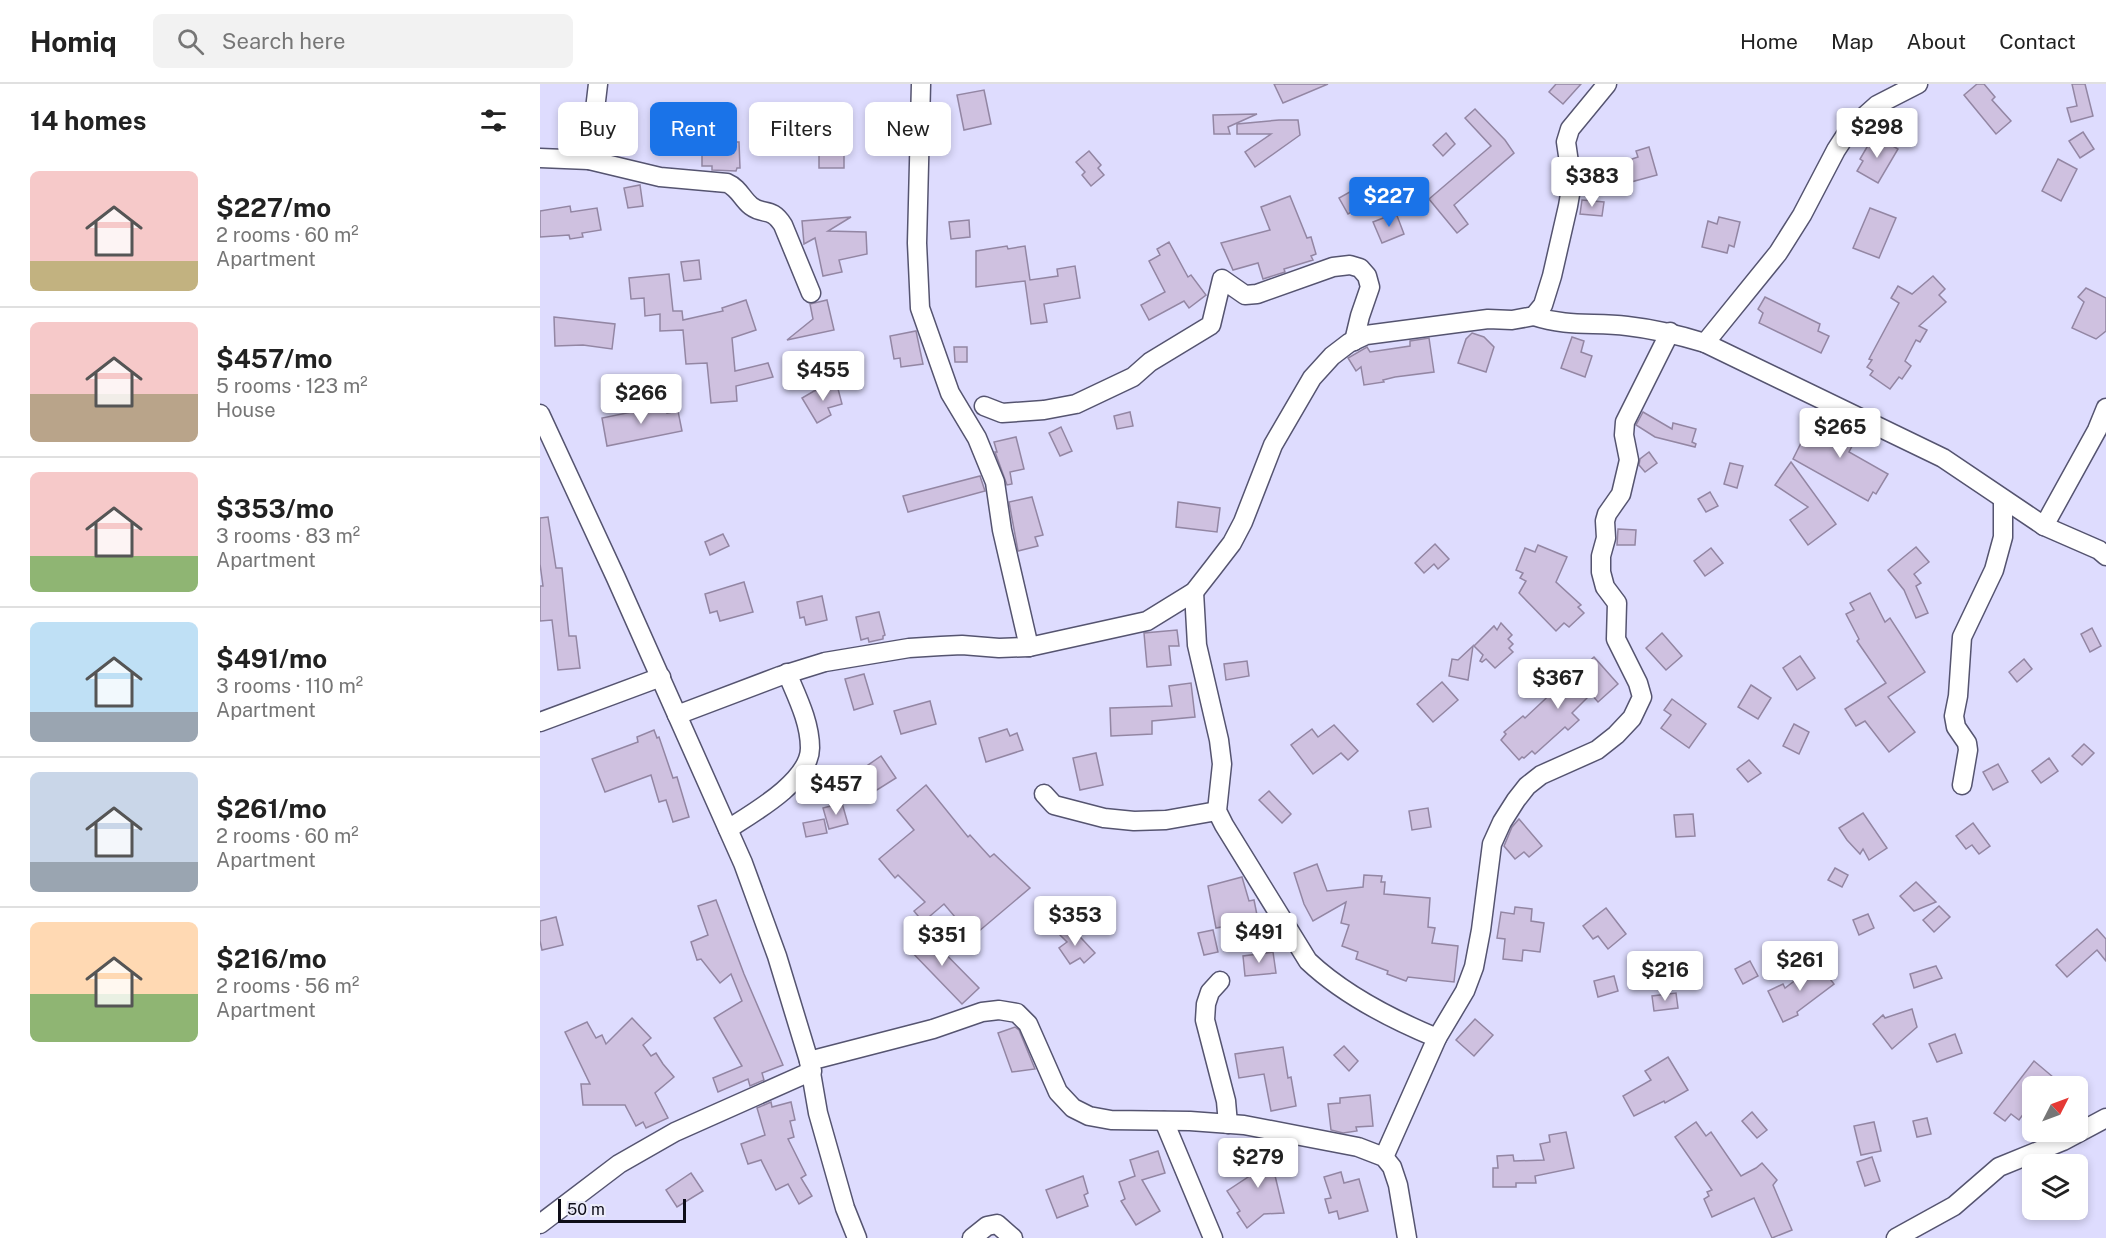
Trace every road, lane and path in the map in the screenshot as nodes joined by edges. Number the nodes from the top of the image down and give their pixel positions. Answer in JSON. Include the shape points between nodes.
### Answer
{"nodes":[{"id":1,"x":598,"y":84,"type":"edge"},
{"id":2,"x":921,"y":84,"type":"edge"},
{"id":3,"x":1607,"y":84,"type":"edge"},
{"id":4,"x":1918,"y":84,"type":"edge"},
{"id":5,"x":540,"y":158,"type":"edge"},
{"id":6,"x":590,"y":160,"type":"junction"},
{"id":7,"x":811,"y":293,"type":"dead end"},
{"id":8,"x":1534,"y":316,"type":"junction"},
{"id":9,"x":1670,"y":332,"type":"junction"},
{"id":10,"x":1354,"y":340,"type":"junction"},
{"id":11,"x":1705,"y":343,"type":"junction"},
{"id":12,"x":984,"y":406,"type":"dead end"},
{"id":13,"x":2106,"y":408,"type":"edge"},
{"id":14,"x":540,"y":414,"type":"edge"},
{"id":15,"x":2003,"y":499,"type":"junction"},
{"id":16,"x":2044,"y":526,"type":"junction"},
{"id":17,"x":2106,"y":556,"type":"edge"},
{"id":18,"x":1194,"y":592,"type":"junction"},
{"id":19,"x":1029,"y":647,"type":"junction"},
{"id":20,"x":788,"y":673,"type":"junction"},
{"id":21,"x":661,"y":677,"type":"junction"},
{"id":22,"x":677,"y":715,"type":"junction"},
{"id":23,"x":540,"y":722,"type":"edge"},
{"id":24,"x":1962,"y":785,"type":"dead end"},
{"id":25,"x":1044,"y":794,"type":"dead end"},
{"id":26,"x":1217,"y":811,"type":"junction"},
{"id":27,"x":728,"y":829,"type":"junction"},
{"id":28,"x":1220,"y":981,"type":"dead end"},
{"id":29,"x":1437,"y":1038,"type":"junction"},
{"id":30,"x":810,"y":1066,"type":"junction"},
{"id":31,"x":2106,"y":1118,"type":"edge"},
{"id":32,"x":1164,"y":1121,"type":"junction"},
{"id":33,"x":1228,"y":1124,"type":"junction"},
{"id":34,"x":1384,"y":1156,"type":"junction"},
{"id":35,"x":540,"y":1224,"type":"edge"},
{"id":36,"x":857,"y":1238,"type":"edge"},
{"id":37,"x":972,"y":1238,"type":"edge"},
{"id":38,"x":1013,"y":1238,"type":"edge"},
{"id":39,"x":1213,"y":1238,"type":"edge"},
{"id":40,"x":1407,"y":1238,"type":"edge"},
{"id":41,"x":1896,"y":1238,"type":"edge"}],
"edges":[{"from":1,"to":6,"type":"street"},
{"from":2,"to":19,"type":"street","via":[[917,243],[920,308],[950,393],[977,438],[995,482]]},
{"from":3,"to":8,"type":"street","via":[[1569,129],[1566,142],[1572,183],[1568,206],[1552,276],[1543,304]]},
{"from":4,"to":11,"type":"street","via":[[1877,105],[1849,130],[1778,253]]},
{"from":5,"to":6,"type":"street"},
{"from":6,"to":7,"type":"street","via":[[660,177],[735,187],[749,205],[770,212],[783,225]]},
{"from":8,"to":9,"type":"street","via":[[1571,324],[1625,325]]},
{"from":8,"to":10,"type":"street","via":[[1381,333]]},
{"from":9,"to":11,"type":"street"},
{"from":9,"to":29,"type":"street","via":[[1625,422],[1629,460],[1626,479],[1607,514],[1601,556],[1605,587],[1617,603],[1616,639],[1642,698],[1632,718],[1616,735],[1597,750],[1541,775],[1515,800],[1492,844],[1474,967],[1465,991]]},
{"from":10,"to":12,"type":"street","via":[[1370,287],[1360,268],[1333,267],[1245,295],[1222,279],[1211,325],[1150,362],[1133,377],[1076,404],[1044,411],[1002,413]]},
{"from":10,"to":18,"type":"street","via":[[1312,378],[1273,445],[1232,543]]},
{"from":11,"to":15,"type":"street","via":[[1943,458]]},
{"from":13,"to":16,"type":"street"},
{"from":14,"to":21,"type":"street"},
{"from":15,"to":16,"type":"street"},
{"from":15,"to":24,"type":"street","via":[[2003,537],[1994,570],[1962,637],[1954,716],[1967,743]]},
{"from":16,"to":17,"type":"street"},
{"from":18,"to":19,"type":"street","via":[[1147,621]]},
{"from":18,"to":26,"type":"street","via":[[1197,645],[1222,764]]},
{"from":19,"to":20,"type":"street","via":[[909,648],[825,662]]},
{"from":20,"to":22,"type":"street"},
{"from":20,"to":27,"type":"street","via":[[808,731],[810,750],[806,765],[761,808]]},
{"from":21,"to":22,"type":"street"},
{"from":21,"to":23,"type":"street"},
{"from":22,"to":27,"type":"street"},
{"from":25,"to":26,"type":"street","via":[[1054,805],[1134,821]]},
{"from":26,"to":29,"type":"street","via":[[1308,961],[1341,989]]},
{"from":27,"to":30,"type":"street","via":[[777,956]]},
{"from":28,"to":33,"type":"street","via":[[1210,992],[1205,1020],[1226,1101]]},
{"from":29,"to":34,"type":"street"},
{"from":30,"to":32,"type":"street","via":[[999,1010],[1017,1013],[1028,1024],[1058,1092],[1073,1108],[1112,1120]]},
{"from":30,"to":35,"type":"street","via":[[619,1164]]},
{"from":30,"to":36,"type":"street","via":[[818,1113]]},
{"from":31,"to":41,"type":"street","via":[[2063,1141],[1999,1167],[1954,1206]]},
{"from":32,"to":33,"type":"street"},
{"from":32,"to":39,"type":"street"},
{"from":33,"to":34,"type":"street","via":[[1358,1147]]},
{"from":34,"to":40,"type":"street","via":[[1398,1185]]},
{"from":37,"to":38,"type":"street","via":[[987,1226],[997,1224]]}]}
